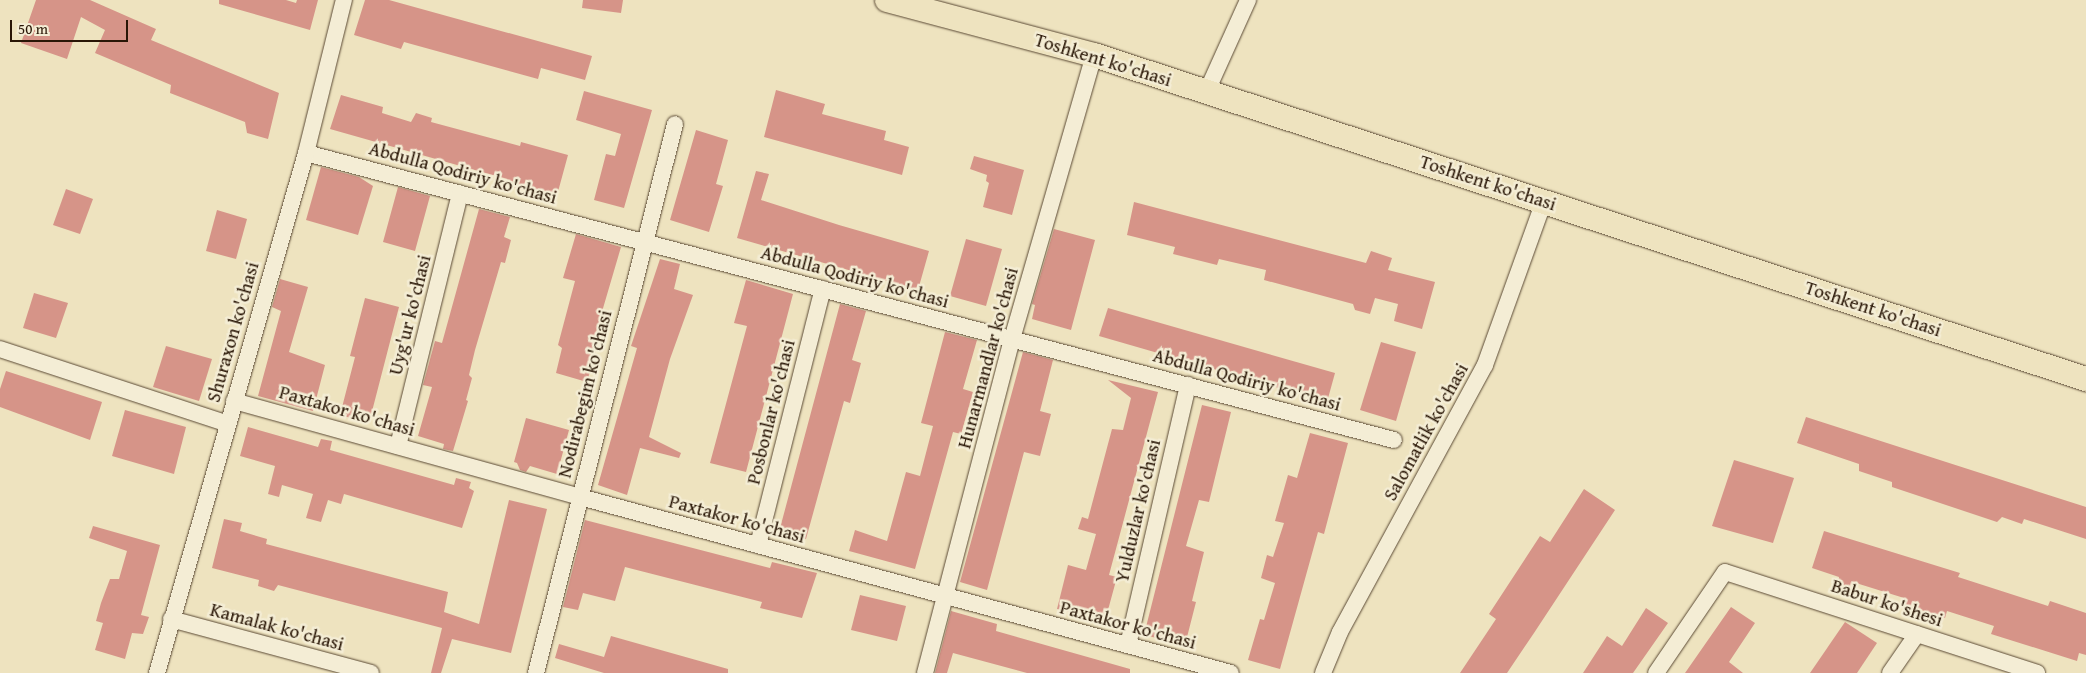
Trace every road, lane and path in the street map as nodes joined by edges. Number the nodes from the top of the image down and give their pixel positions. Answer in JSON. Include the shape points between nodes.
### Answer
{"nodes":[{"id":1,"x":344,"y":0,"type":"edge"},
{"id":2,"x":887,"y":0,"type":"edge"},
{"id":3,"x":1248,"y":0,"type":"edge"},
{"id":4,"x":1094,"y":55,"type":"junction"},
{"id":5,"x":1207,"y":91,"type":"junction"},
{"id":6,"x":675,"y":124,"type":"dead end"},
{"id":7,"x":306,"y":153,"type":"junction"},
{"id":8,"x":460,"y":193,"type":"junction"},
{"id":9,"x":1544,"y":201,"type":"junction"},
{"id":10,"x":644,"y":242,"type":"junction"},
{"id":11,"x":823,"y":289,"type":"junction"},
{"id":12,"x":1012,"y":339,"type":"junction"},
{"id":13,"x":0,"y":349,"type":"edge"},
{"id":14,"x":2086,"y":379,"type":"edge"},
{"id":15,"x":1188,"y":385,"type":"junction"},
{"id":16,"x":234,"y":400,"type":"junction"},
{"id":17,"x":228,"y":424,"type":"junction"},
{"id":18,"x":1394,"y":440,"type":"dead end"},
{"id":19,"x":398,"y":446,"type":"junction"},
{"id":20,"x":580,"y":497,"type":"junction"},
{"id":21,"x":758,"y":546,"type":"junction"},
{"id":22,"x":945,"y":596,"type":"junction"},
{"id":23,"x":172,"y":619,"type":"junction"},
{"id":24,"x":1917,"y":634,"type":"junction"},
{"id":25,"x":1128,"y":645,"type":"junction"},
{"id":26,"x":156,"y":673,"type":"edge"},
{"id":27,"x":371,"y":673,"type":"edge"},
{"id":28,"x":536,"y":673,"type":"edge"},
{"id":29,"x":924,"y":673,"type":"edge"},
{"id":30,"x":1231,"y":673,"type":"edge"},
{"id":31,"x":1323,"y":673,"type":"edge"},
{"id":32,"x":1656,"y":673,"type":"edge"},
{"id":33,"x":1890,"y":673,"type":"edge"},
{"id":34,"x":2037,"y":673,"type":"edge"}],
"edges":[{"from":1,"to":7,"type":"street","name":"Shuraxon ko'chasi"},
{"from":2,"to":4,"type":"highway","name":"Toshkent ko'chasi"},
{"from":3,"to":5,"type":"street"},
{"from":4,"to":5,"type":"highway","name":"Toshkent ko'chasi"},
{"from":4,"to":12,"type":"street","name":"Hunarmandlar ko'chasi"},
{"from":5,"to":9,"type":"highway","name":"Toshkent ko'chasi"},
{"from":6,"to":10,"type":"street","name":"Nodirabegim ko'chasi"},
{"from":7,"to":8,"type":"street","name":"Abdulla Qodiriy ko'chasi"},
{"from":7,"to":16,"type":"street","name":"Shuraxon ko'chasi"},
{"from":8,"to":10,"type":"street","name":"Abdulla Qodiriy ko'chasi"},
{"from":8,"to":19,"type":"street","name":"Uyg'ur ko'chasi"},
{"from":9,"to":14,"type":"highway","name":"Toshkent ko'chasi"},
{"from":9,"to":31,"type":"street","name":"Salomatlik ko'chasi","via":[[1485,365],[1340,632]]},
{"from":10,"to":11,"type":"street","name":"Abdulla Qodiriy ko'chasi"},
{"from":10,"to":20,"type":"street","name":"Nodirabegim ko'chasi"},
{"from":11,"to":12,"type":"street","name":"Abdulla Qodiriy ko'chasi"},
{"from":11,"to":21,"type":"street","name":"Posbonlar ko'chasi"},
{"from":12,"to":15,"type":"street","name":"Abdulla Qodiriy ko'chasi"},
{"from":12,"to":22,"type":"street","name":"Hunarmandlar ko'chasi"},
{"from":13,"to":17,"type":"street"},
{"from":15,"to":18,"type":"street","name":"Abdulla Qodiriy ko'chasi"},
{"from":15,"to":25,"type":"street","name":"Yulduzlar ko'chasi"},
{"from":16,"to":17,"type":"street","name":"Shuraxon ko'chasi"},
{"from":16,"to":19,"type":"street","name":"Paxtakor ko'chasi"},
{"from":17,"to":23,"type":"street","name":"Shuraxon ko'chasi"},
{"from":19,"to":20,"type":"street","name":"Paxtakor ko'chasi"},
{"from":20,"to":21,"type":"street","name":"Paxtakor ko'chasi"},
{"from":20,"to":28,"type":"street","name":"Nodirabegim ko'chasi"},
{"from":21,"to":22,"type":"street","name":"Paxtakor ko'chasi"},
{"from":22,"to":25,"type":"street","name":"Paxtakor ko'chasi"},
{"from":22,"to":29,"type":"street","name":"Hunarmandlar ko'chasi"},
{"from":23,"to":26,"type":"street","name":"Shuraxon ko'chasi"},
{"from":23,"to":27,"type":"street","name":"Kamalak ko'chasi"},
{"from":24,"to":32,"type":"street","name":"Babur ko'shesi","via":[[1725,572]]},
{"from":24,"to":33,"type":"street"},
{"from":24,"to":34,"type":"street","name":"Babur ko'shesi"},
{"from":25,"to":30,"type":"street","name":"Paxtakor ko'chasi"}]}
